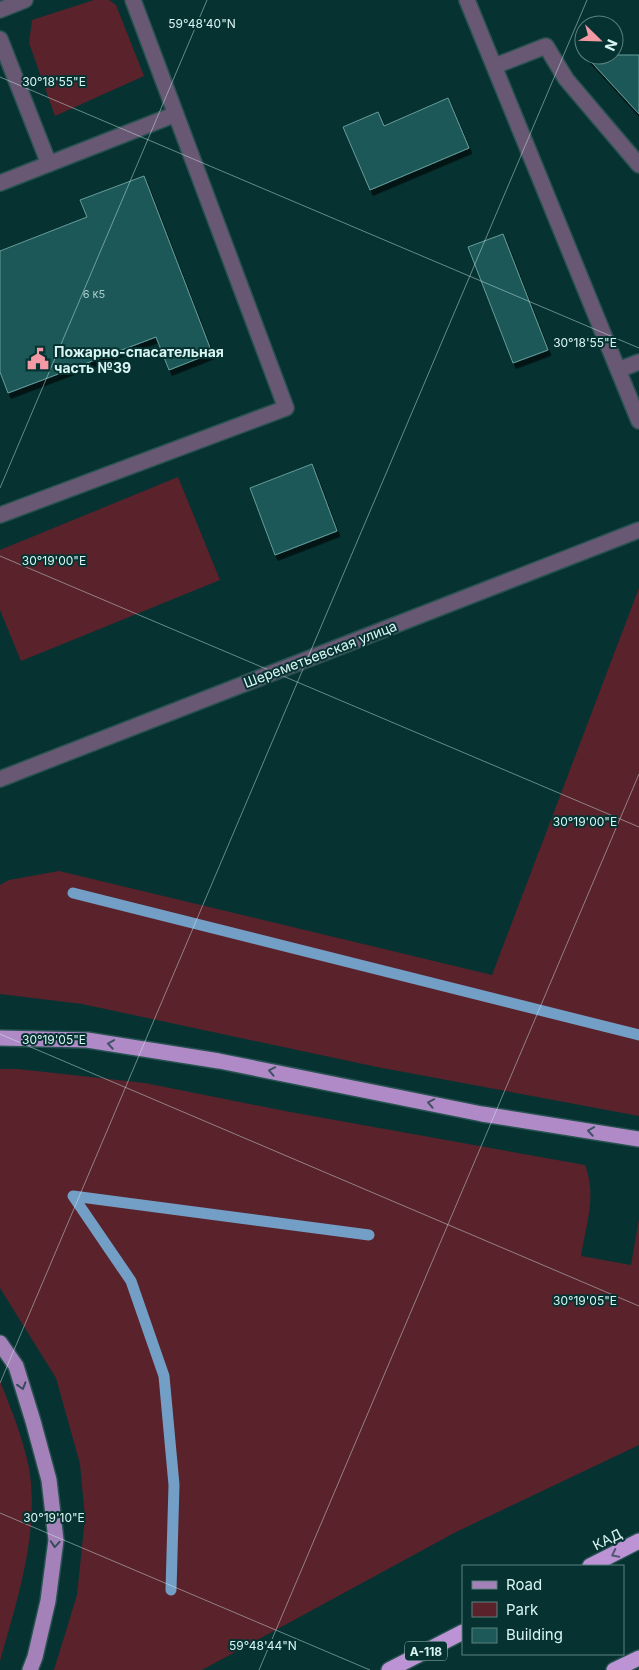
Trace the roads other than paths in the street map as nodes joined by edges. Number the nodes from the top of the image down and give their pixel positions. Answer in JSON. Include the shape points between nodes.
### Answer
{"nodes":[{"id":1,"x":25,"y":0,"type":"edge"},
{"id":2,"x":134,"y":0,"type":"edge"},
{"id":3,"x":467,"y":0,"type":"edge"},
{"id":4,"x":0,"y":10,"type":"edge"},
{"id":5,"x":0,"y":39,"type":"edge"},
{"id":6,"x":495,"y":66,"type":"junction"},
{"id":7,"x":176,"y":114,"type":"junction"},
{"id":8,"x":49,"y":164,"type":"junction"},
{"id":9,"x":639,"y":165,"type":"edge"},
{"id":10,"x":0,"y":182,"type":"edge"},
{"id":11,"x":639,"y":362,"type":"edge"},
{"id":12,"x":618,"y":370,"type":"junction"},
{"id":13,"x":639,"y":421,"type":"edge"},
{"id":14,"x":1,"y":512,"type":"edge"},
{"id":15,"x":639,"y":530,"type":"edge"},
{"id":16,"x":0,"y":779,"type":"edge"},
{"id":17,"x":0,"y":1038,"type":"edge"},
{"id":18,"x":639,"y":1139,"type":"edge"},
{"id":19,"x":0,"y":1343,"type":"edge"},
{"id":20,"x":639,"y":1541,"type":"edge"},
{"id":21,"x":592,"y":1565,"type":"edge"},
{"id":22,"x":462,"y":1633,"type":"edge"},
{"id":23,"x":639,"y":1658,"type":"edge"},
{"id":24,"x":30,"y":1670,"type":"edge"},
{"id":25,"x":389,"y":1670,"type":"edge"},
{"id":26,"x":614,"y":1670,"type":"edge"}],
"edges":[{"from":1,"to":4,"type":"street"},
{"from":2,"to":7,"type":"street"},
{"from":3,"to":6,"type":"street"},
{"from":5,"to":8,"type":"street"},
{"from":6,"to":9,"type":"street","via":[[546,46],[566,79]]},
{"from":6,"to":12,"type":"street"},
{"from":7,"to":8,"type":"street"},
{"from":7,"to":14,"type":"street","via":[[286,408]]},
{"from":8,"to":10,"type":"street"},
{"from":11,"to":12,"type":"street"},
{"from":12,"to":13,"type":"street"},
{"from":15,"to":16,"type":"street","name":"Шереметьевская улица"},
{"from":18,"to":17,"type":"highway","one_way":true,"via":[[482,1114],[190,1056],[87,1040]]},
{"from":19,"to":24,"type":"main road","one_way":true,"via":[[16,1366],[34,1421],[49,1480],[56,1540],[48,1601]]},
{"from":20,"to":21,"type":"highway","name":"КАД","one_way":true},
{"from":22,"to":25,"type":"highway","number":"А-118"},
{"from":23,"to":26,"type":"highway"}]}
